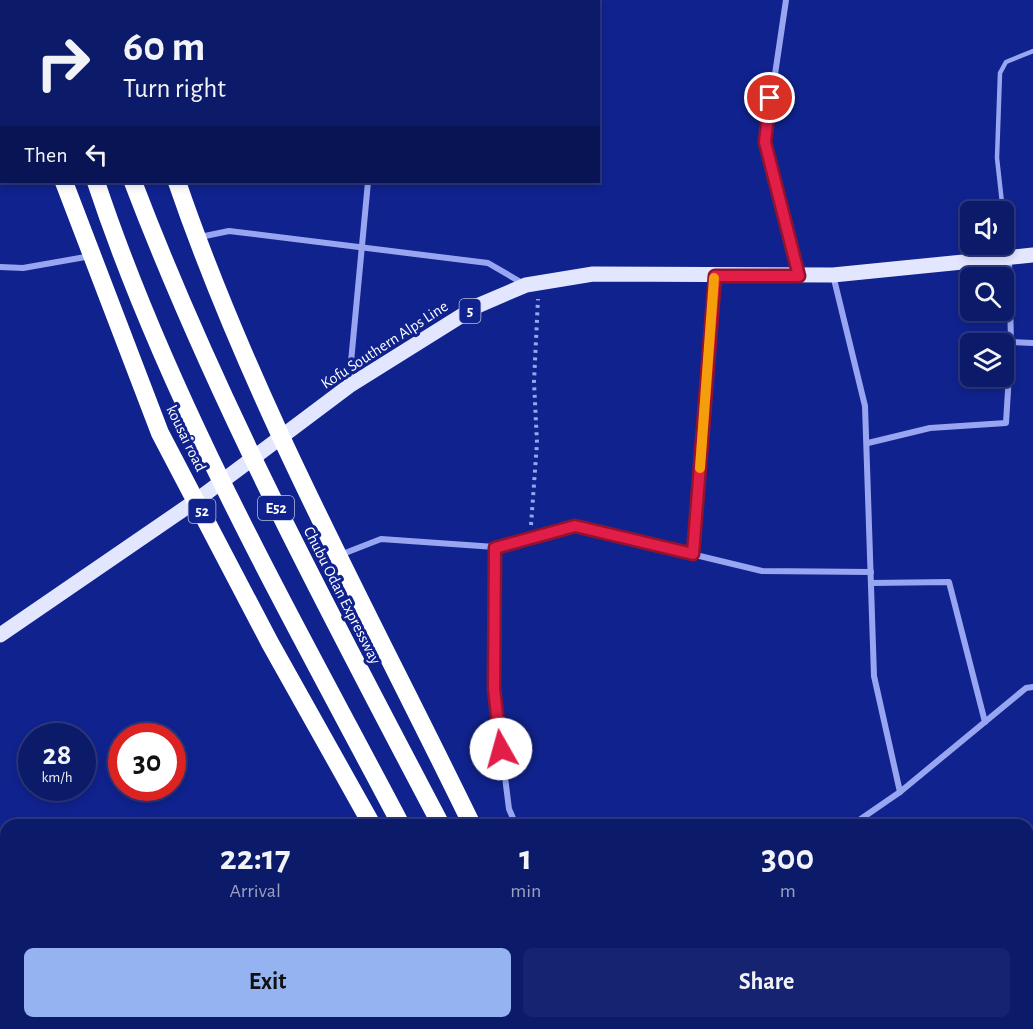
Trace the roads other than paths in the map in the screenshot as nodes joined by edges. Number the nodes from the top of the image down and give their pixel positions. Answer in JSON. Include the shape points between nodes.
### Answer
{"nodes":[{"id":1,"x":786,"y":0,"type":"edge"},
{"id":2,"x":1033,"y":51,"type":"edge"},
{"id":3,"x":64,"y":183,"type":"edge"},
{"id":4,"x":96,"y":183,"type":"edge"},
{"id":5,"x":133,"y":183,"type":"edge"},
{"id":6,"x":177,"y":183,"type":"edge"},
{"id":7,"x":368,"y":183,"type":"edge"},
{"id":8,"x":1002,"y":201,"type":"edge"},
{"id":9,"x":197,"y":238,"type":"junction"},
{"id":10,"x":362,"y":247,"type":"junction"},
{"id":11,"x":1008,"y":255,"type":"edge"},
{"id":12,"x":1033,"y":255,"type":"edge"},
{"id":13,"x":91,"y":256,"type":"junction"},
{"id":14,"x":1008,"y":258,"type":"junction"},
{"id":15,"x":0,"y":267,"type":"edge"},
{"id":16,"x":833,"y":275,"type":"junction"},
{"id":17,"x":715,"y":276,"type":"junction"},
{"id":18,"x":799,"y":276,"type":"junction"},
{"id":19,"x":533,"y":283,"type":"junction"},
{"id":20,"x":1011,"y":333,"type":"edge"},
{"id":21,"x":1014,"y":342,"type":"edge"},
{"id":22,"x":1033,"y":343,"type":"edge"},
{"id":23,"x":349,"y":386,"type":"junction"},
{"id":24,"x":1008,"y":387,"type":"edge"},
{"id":25,"x":280,"y":435,"type":"junction"},
{"id":26,"x":868,"y":443,"type":"junction"},
{"id":27,"x":197,"y":500,"type":"junction"},
{"id":28,"x":495,"y":548,"type":"junction"},
{"id":29,"x":693,"y":554,"type":"junction"},
{"id":30,"x":336,"y":556,"type":"junction"},
{"id":31,"x":871,"y":572,"type":"junction"},
{"id":32,"x":871,"y":583,"type":"junction"},
{"id":33,"x":0,"y":635,"type":"edge"},
{"id":34,"x":1033,"y":687,"type":"edge"},
{"id":35,"x":984,"y":722,"type":"junction"},
{"id":36,"x":900,"y":792,"type":"junction"},
{"id":37,"x":369,"y":819,"type":"edge"},
{"id":38,"x":398,"y":819,"type":"edge"},
{"id":39,"x":438,"y":819,"type":"edge"},
{"id":40,"x":469,"y":819,"type":"edge"},
{"id":41,"x":513,"y":819,"type":"edge"},
{"id":42,"x":861,"y":819,"type":"edge"}],
"edges":[{"from":1,"to":18,"type":"street","via":[[765,142]]},
{"from":2,"to":8,"type":"lane","via":[[1006,62],[1000,73],[997,158]]},
{"from":3,"to":13,"type":"highway","name":"kousai road","number":"52"},
{"from":4,"to":38,"type":"highway","number":"E52","bridge":true,"via":[[187,406],[243,523]]},
{"from":5,"to":39,"type":"highway","name":"Chubu Odan Expressway","number":"E52","bridge":true,"via":[[225,403],[282,521]]},
{"from":6,"to":9,"type":"highway"},
{"from":7,"to":10,"type":"street"},
{"from":9,"to":10,"type":"street","via":[[229,231]]},
{"from":9,"to":25,"type":"highway"},
{"from":10,"to":19,"type":"street","via":[[488,263]]},
{"from":10,"to":23,"type":"street"},
{"from":11,"to":14,"type":"lane"},
{"from":12,"to":14,"type":"main road","name":"Kofu Southern Alps Line","number":"5"},
{"from":13,"to":15,"type":"street","via":[[23,268]]},
{"from":13,"to":27,"type":"highway","name":"kousai road","number":"52","via":[[160,433]]},
{"from":14,"to":16,"type":"main road","name":"Kofu Southern Alps Line","number":"5"},
{"from":14,"to":20,"type":"street"},
{"from":16,"to":18,"type":"main road","name":"Kofu Southern Alps Line","number":"5"},
{"from":16,"to":26,"type":"street","via":[[866,406]]},
{"from":17,"to":18,"type":"main road","name":"Kofu Southern Alps Line","number":"5"},
{"from":17,"to":19,"type":"main road","name":"Kofu Southern Alps Line","number":"5","via":[[593,274]]},
{"from":17,"to":29,"type":"lane"},
{"from":19,"to":23,"type":"main road","name":"Kofu Southern Alps Line","number":"5","via":[[477,306]]},
{"from":21,"to":22,"type":"street"},
{"from":23,"to":25,"type":"main road","name":"Kofu Southern Alps Line","number":"5"},
{"from":24,"to":26,"type":"street","via":[[1006,423],[930,428]]},
{"from":25,"to":27,"type":"main road","name":"Kofu Southern Alps Line","number":"5"},
{"from":25,"to":30,"type":"highway"},
{"from":26,"to":31,"type":"street"},
{"from":27,"to":33,"type":"main road","name":"Kofu Southern Alps Line","number":"5"},
{"from":27,"to":37,"type":"highway","name":"kousai road","number":"52","via":[[270,643]]},
{"from":28,"to":29,"type":"street","via":[[575,526]]},
{"from":28,"to":30,"type":"street","via":[[381,539]]},
{"from":28,"to":41,"type":"street","via":[[494,689],[508,809]]},
{"from":29,"to":31,"type":"street","via":[[762,572]]},
{"from":30,"to":40,"type":"highway"},
{"from":31,"to":32,"type":"street"},
{"from":32,"to":35,"type":"street","via":[[949,582]]},
{"from":32,"to":36,"type":"street","via":[[874,676]]},
{"from":34,"to":35,"type":"street","via":[[1026,688]]},
{"from":35,"to":36,"type":"street"},
{"from":36,"to":42,"type":"street"}]}
